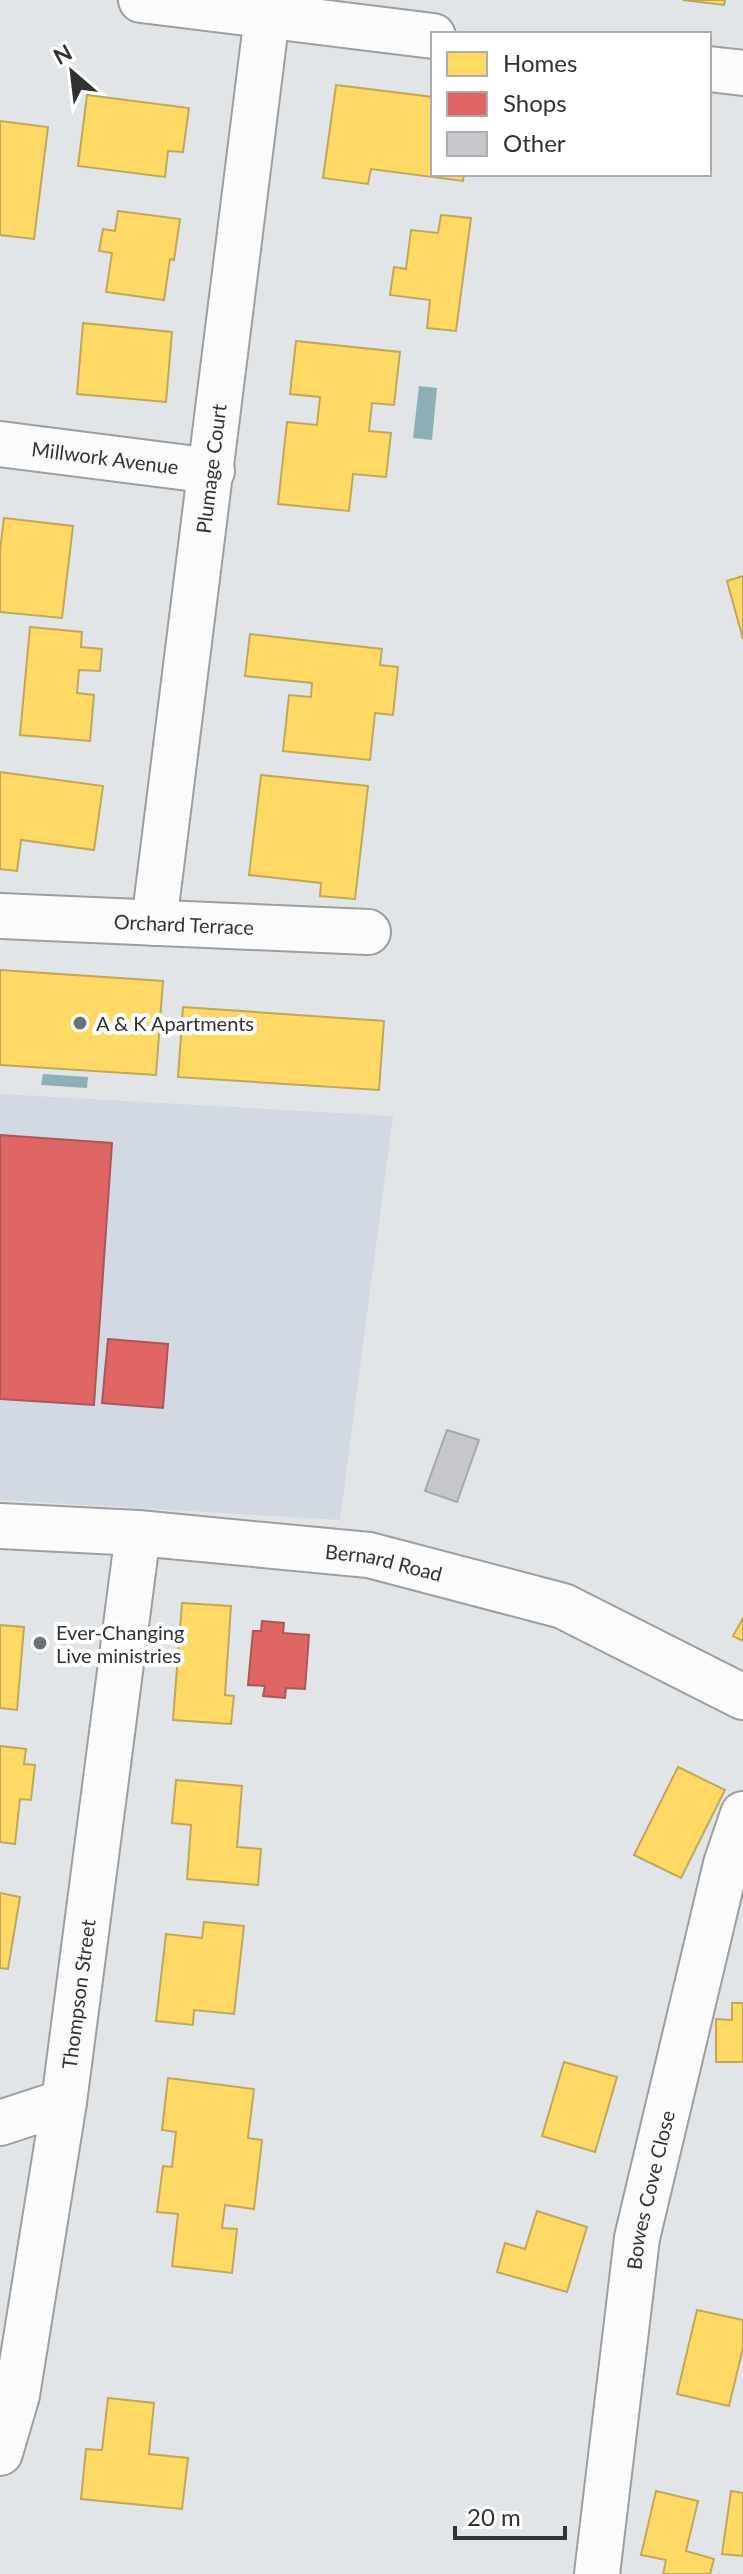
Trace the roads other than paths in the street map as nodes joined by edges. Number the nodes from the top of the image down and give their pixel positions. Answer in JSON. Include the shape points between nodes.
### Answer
{"nodes":[{"id":1,"x":169,"y":2,"type":"edge"},
{"id":2,"x":267,"y":16,"type":"junction"},
{"id":3,"x":431,"y":36,"type":"edge"},
{"id":4,"x":711,"y":69,"type":"edge"},
{"id":5,"x":743,"y":73,"type":"edge"},
{"id":6,"x":0,"y":444,"type":"edge"},
{"id":7,"x":212,"y":471,"type":"junction"},
{"id":8,"x":0,"y":916,"type":"edge"},
{"id":9,"x":154,"y":923,"type":"junction"},
{"id":10,"x":368,"y":932,"type":"dead end"},
{"id":11,"x":0,"y":1526,"type":"edge"},
{"id":12,"x":138,"y":1533,"type":"junction"},
{"id":13,"x":743,"y":1697,"type":"edge"},
{"id":14,"x":743,"y":1814,"type":"edge"},
{"id":15,"x":64,"y":2102,"type":"junction"},
{"id":16,"x":0,"y":2123,"type":"edge"},
{"id":17,"x":0,"y":2453,"type":"edge"},
{"id":18,"x":597,"y":2574,"type":"edge"}],
"edges":[{"from":1,"to":2,"type":"street"},
{"from":2,"to":3,"type":"street"},
{"from":2,"to":7,"type":"street","name":"Plumage Court"},
{"from":4,"to":5,"type":"street"},
{"from":6,"to":7,"type":"street","name":"Millwork Avenue"},
{"from":7,"to":9,"type":"street","name":"Plumage Court"},
{"from":8,"to":9,"type":"street","name":"Orchard Terrace"},
{"from":9,"to":10,"type":"street","name":"Orchard Terrace"},
{"from":11,"to":12,"type":"street","name":"Bernard Road"},
{"from":12,"to":13,"type":"street","name":"Bernard Road","via":[[369,1555],[563,1606]]},
{"from":12,"to":15,"type":"street","name":"Thompson Street"},
{"from":14,"to":18,"type":"street","name":"Bowes Cove Close","via":[[726,1864],[637,2238]]},
{"from":15,"to":16,"type":"street"},
{"from":15,"to":17,"type":"street","name":"Thompson Street","via":[[17,2395]]}]}
